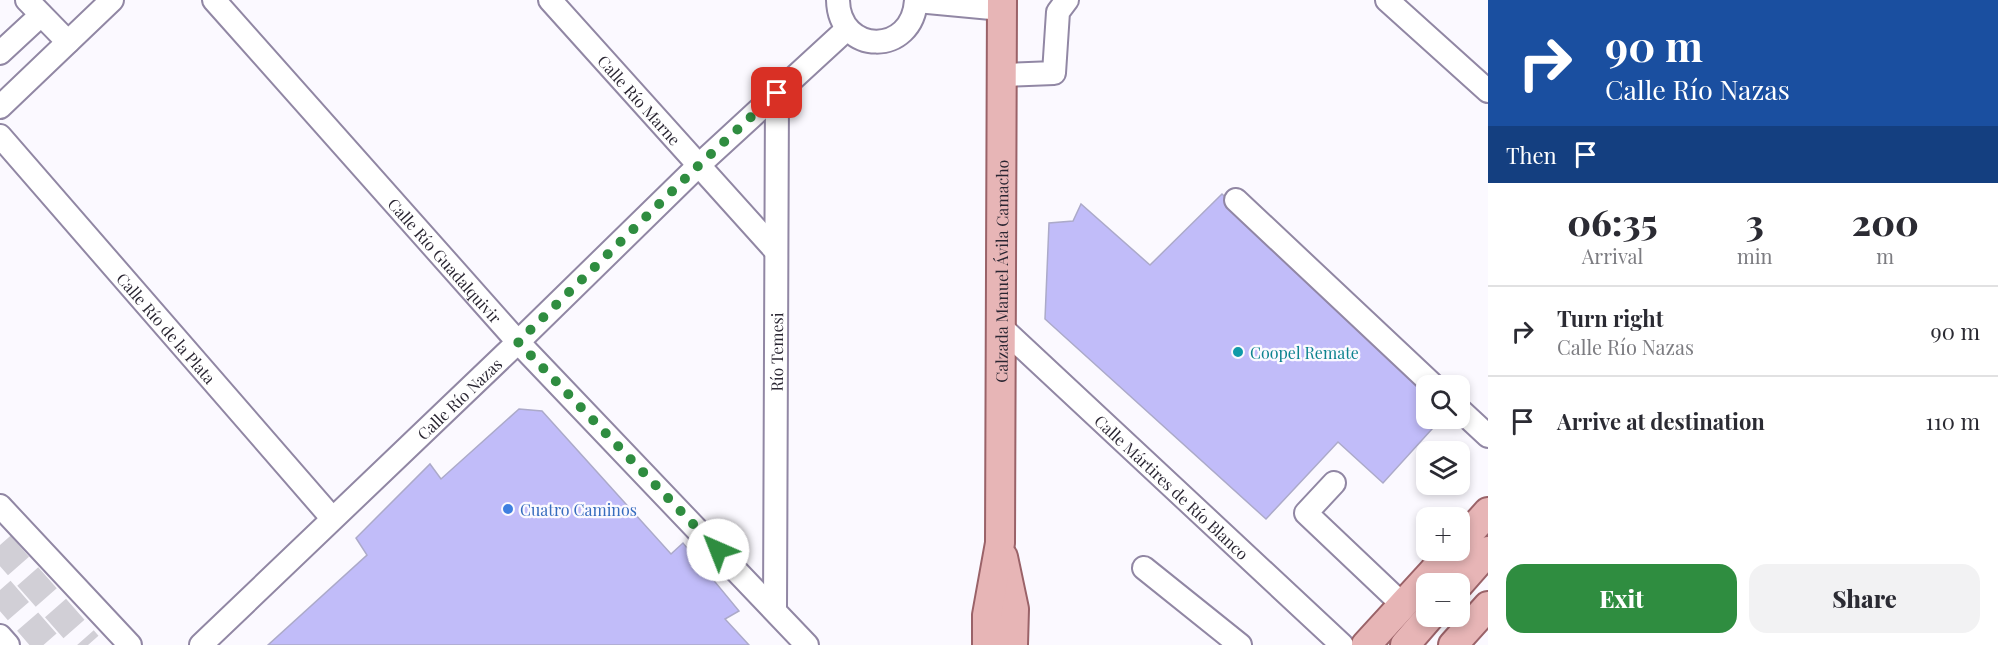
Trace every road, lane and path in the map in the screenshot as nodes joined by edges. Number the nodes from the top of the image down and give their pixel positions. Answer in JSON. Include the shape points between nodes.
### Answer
{"nodes":[{"id":1,"x":112,"y":0,"type":"edge"},
{"id":2,"x":214,"y":0,"type":"edge"},
{"id":3,"x":550,"y":0,"type":"edge"},
{"id":4,"x":838,"y":0,"type":"edge"},
{"id":5,"x":1067,"y":0,"type":"edge"},
{"id":6,"x":1387,"y":0,"type":"edge"},
{"id":7,"x":916,"y":1,"type":"edge"},
{"id":8,"x":1002,"y":5,"type":"edge"},
{"id":9,"x":34,"y":7,"type":"edge"},
{"id":10,"x":847,"y":28,"type":"junction"},
{"id":11,"x":68,"y":42,"type":"junction"},
{"id":12,"x":0,"y":53,"type":"edge"},
{"id":13,"x":1002,"y":75,"type":"junction"},
{"id":14,"x":1488,"y":91,"type":"edge"},
{"id":15,"x":777,"y":93,"type":"junction"},
{"id":16,"x":0,"y":107,"type":"edge"},
{"id":17,"x":0,"y":136,"type":"edge"},
{"id":18,"x":699,"y":165,"type":"junction"},
{"id":19,"x":1236,"y":200,"type":"dead end"},
{"id":20,"x":776,"y":251,"type":"junction"},
{"id":21,"x":1001,"y":327,"type":"junction"},
{"id":22,"x":518,"y":342,"type":"junction"},
{"id":23,"x":1422,"y":375,"type":"edge"},
{"id":24,"x":1470,"y":419,"type":"edge"},
{"id":25,"x":1488,"y":436,"type":"edge"},
{"id":26,"x":1334,"y":483,"type":"dead end"},
{"id":27,"x":0,"y":506,"type":"edge"},
{"id":28,"x":1488,"y":512,"type":"edge"},
{"id":29,"x":332,"y":518,"type":"junction"},
{"id":30,"x":1470,"y":532,"type":"edge"},
{"id":31,"x":1000,"y":543,"type":"junction"},
{"id":32,"x":1488,"y":551,"type":"edge"},
{"id":33,"x":1443,"y":561,"type":"edge"},
{"id":34,"x":1144,"y":568,"type":"dead end"},
{"id":35,"x":1469,"y":573,"type":"edge"},
{"id":36,"x":1403,"y":604,"type":"junction"},
{"id":37,"x":1488,"y":606,"type":"edge"},
{"id":38,"x":775,"y":610,"type":"junction"},
{"id":39,"x":1420,"y":627,"type":"edge"},
{"id":40,"x":0,"y":636,"type":"edge"},
{"id":41,"x":8,"y":645,"type":"edge"},
{"id":42,"x":130,"y":645,"type":"edge"},
{"id":43,"x":201,"y":645,"type":"edge"},
{"id":44,"x":807,"y":645,"type":"edge"},
{"id":45,"x":987,"y":645,"type":"edge"},
{"id":46,"x":1013,"y":645,"type":"edge"},
{"id":47,"x":1240,"y":645,"type":"edge"},
{"id":48,"x":1342,"y":645,"type":"edge"},
{"id":49,"x":1366,"y":645,"type":"edge"},
{"id":50,"x":1404,"y":645,"type":"edge"},
{"id":51,"x":1453,"y":645,"type":"edge"}],
"edges":[{"from":1,"to":11,"type":"street"},
{"from":2,"to":22,"type":"street","name":"Calle Río Guadalquivir"},
{"from":3,"to":18,"type":"street","name":"Calle Río Marne"},
{"from":4,"to":10,"type":"street"},
{"from":5,"to":13,"type":"street","via":[[1058,12],[1054,72]]},
{"from":6,"to":14,"type":"street"},
{"from":7,"to":8,"type":"street"},
{"from":7,"to":10,"type":"street","via":[[913,21],[891,39],[863,40]]},
{"from":8,"to":13,"type":"main road","name":"Calzada Manuel Ávila Camacho"},
{"from":9,"to":11,"type":"street"},
{"from":9,"to":12,"type":"street"},
{"from":10,"to":15,"type":"street","name":"Calle Río Nazas"},
{"from":11,"to":16,"type":"street"},
{"from":13,"to":21,"type":"main road","name":"Calzada Manuel Ávila Camacho"},
{"from":15,"to":18,"type":"street","name":"Calle Río Nazas"},
{"from":15,"to":20,"type":"street","name":"Río Temesi"},
{"from":17,"to":29,"type":"street","name":"Calle Río de la Plata"},
{"from":18,"to":20,"type":"street","name":"Calle Río Marne"},
{"from":18,"to":22,"type":"street","name":"Calle Río Nazas"},
{"from":19,"to":23,"type":"street"},
{"from":20,"to":38,"type":"street","name":"Río Temesi"},
{"from":21,"to":31,"type":"main road","name":"Calzada Manuel Ávila Camacho"},
{"from":21,"to":48,"type":"street","name":"Calle Mártires de Río Blanco"},
{"from":22,"to":29,"type":"street","name":"Calle Río Nazas"},
{"from":22,"to":38,"type":"street","name":"Calle Río Guadalquivir"},
{"from":24,"to":25,"type":"street"},
{"from":26,"to":36,"type":"street","via":[[1306,513]]},
{"from":27,"to":42,"type":"street"},
{"from":28,"to":30,"type":"main road"},
{"from":29,"to":43,"type":"street","name":"Calle Río Nazas"},
{"from":31,"to":45,"type":"main road","name":"Calzada Manuel Ávila Camacho","via":[[987,615]]},
{"from":31,"to":46,"type":"main road","name":"Calzada Manuel Ávila Camacho","via":[[1014,609]]},
{"from":32,"to":35,"type":"main road"},
{"from":33,"to":36,"type":"main road"},
{"from":34,"to":47,"type":"street"},
{"from":36,"to":49,"type":"main road"},
{"from":37,"to":51,"type":"main road"},
{"from":38,"to":44,"type":"street","name":"Calle Río Guadalquivir"},
{"from":39,"to":50,"type":"main road"},
{"from":40,"to":41,"type":"street"}]}
